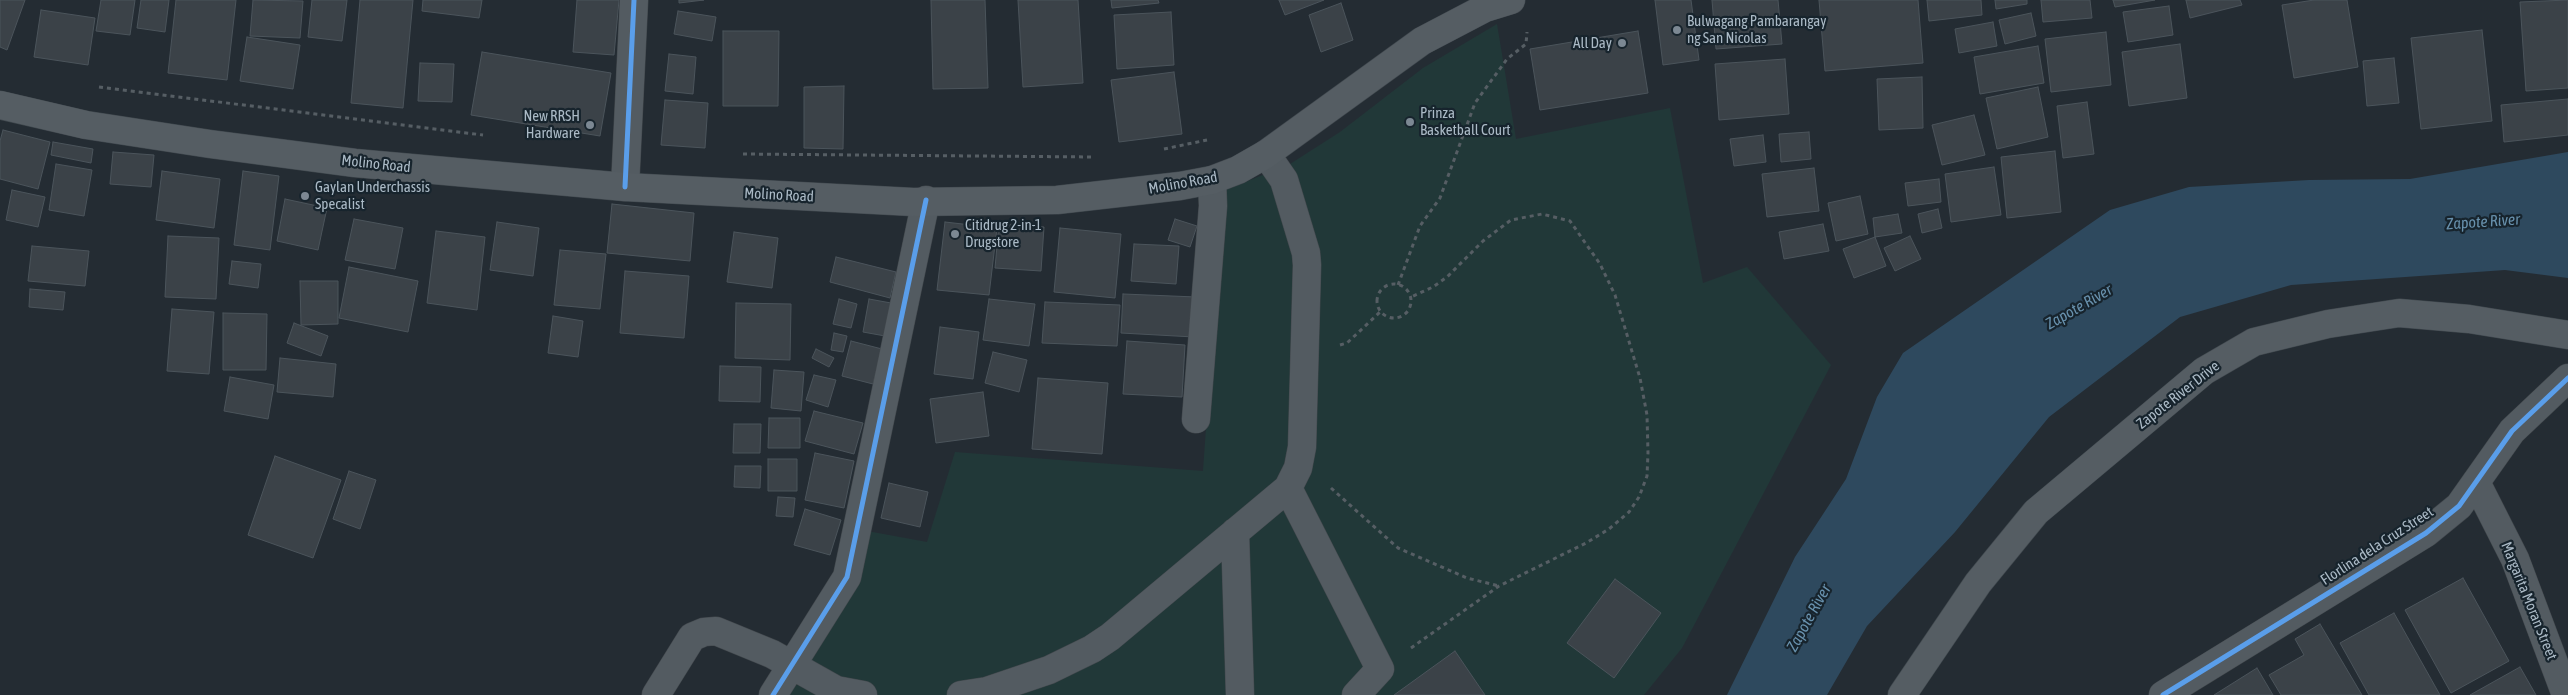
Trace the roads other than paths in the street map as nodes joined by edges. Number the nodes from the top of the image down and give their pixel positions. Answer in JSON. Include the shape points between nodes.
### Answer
{"nodes":[{"id":1,"x":634,"y":0,"type":"edge"},
{"id":2,"x":1511,"y":0,"type":"edge"},
{"id":3,"x":0,"y":105,"type":"edge"},
{"id":4,"x":1266,"y":154,"type":"junction"},
{"id":5,"x":1212,"y":180,"type":"junction"},
{"id":6,"x":625,"y":187,"type":"junction"},
{"id":7,"x":926,"y":200,"type":"junction"},
{"id":8,"x":2568,"y":335,"type":"edge"},
{"id":9,"x":2568,"y":378,"type":"edge"},
{"id":10,"x":1196,"y":419,"type":"dead end"},
{"id":11,"x":2476,"y":482,"type":"junction"},
{"id":12,"x":1288,"y":488,"type":"junction"},
{"id":13,"x":1235,"y":532,"type":"junction"},
{"id":14,"x":791,"y":666,"type":"junction"},
{"id":15,"x":656,"y":695,"type":"edge"},
{"id":16,"x":773,"y":695,"type":"edge"},
{"id":17,"x":863,"y":695,"type":"edge"},
{"id":18,"x":961,"y":695,"type":"edge"},
{"id":19,"x":1240,"y":695,"type":"edge"},
{"id":20,"x":1356,"y":695,"type":"edge"},
{"id":21,"x":1902,"y":695,"type":"edge"},
{"id":22,"x":2163,"y":695,"type":"edge"},
{"id":23,"x":2566,"y":695,"type":"edge"}],
"edges":[{"from":1,"to":6,"type":"street"},
{"from":2,"to":4,"type":"main road","name":"Molino Road","via":[[1485,8],[1422,41]]},
{"from":3,"to":6,"type":"main road","name":"Molino Road","via":[[86,125],[210,144],[356,163]]},
{"from":4,"to":5,"type":"main road","name":"Molino Road"},
{"from":4,"to":12,"type":"street","via":[[1284,180],[1306,253],[1302,447],[1298,468]]},
{"from":5,"to":7,"type":"main road","name":"Molino Road","via":[[1057,200]]},
{"from":5,"to":10,"type":"street","via":[[1213,206]]},
{"from":6,"to":7,"type":"main road","name":"Molino Road","via":[[913,202]]},
{"from":7,"to":14,"type":"street","via":[[847,577]]},
{"from":8,"to":21,"type":"main road","name":"Zapote River Drive","via":[[2469,319],[2399,313],[2328,324],[2254,342],[2204,371],[2036,512],[1978,583]]},
{"from":9,"to":11,"type":"street","name":"Florlina dela Cruz Street","via":[[2512,431]]},
{"from":11,"to":22,"type":"street","name":"Florlina dela Cruz Street","via":[[2459,506],[2426,533]]},
{"from":11,"to":23,"type":"street","name":"Margarita Moran Street","via":[[2515,559]]},
{"from":12,"to":13,"type":"street"},
{"from":12,"to":20,"type":"street","via":[[1380,670]]},
{"from":13,"to":18,"type":"street","via":[[1092,650],[1049,670]]},
{"from":13,"to":19,"type":"street"},
{"from":14,"to":15,"type":"street","via":[[772,654],[716,631],[704,632],[692,637]]},
{"from":14,"to":16,"type":"street"},
{"from":14,"to":17,"type":"street","via":[[836,690]]}]}
